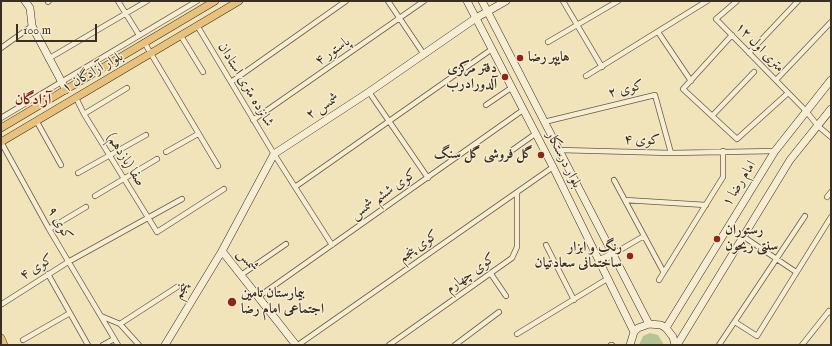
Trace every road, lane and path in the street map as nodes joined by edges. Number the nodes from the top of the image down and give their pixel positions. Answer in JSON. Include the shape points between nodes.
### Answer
{"nodes":[{"id":1,"x":25,"y":1,"type":"edge"},
{"id":2,"x":33,"y":1,"type":"edge"},
{"id":3,"x":118,"y":1,"type":"edge"},
{"id":4,"x":147,"y":1,"type":"edge"},
{"id":5,"x":197,"y":1,"type":"edge"},
{"id":6,"x":215,"y":1,"type":"edge"},
{"id":7,"x":239,"y":1,"type":"edge"},
{"id":8,"x":346,"y":1,"type":"edge"},
{"id":9,"x":388,"y":1,"type":"edge"},
{"id":10,"x":424,"y":1,"type":"edge"},
{"id":11,"x":467,"y":1,"type":"edge"},
{"id":12,"x":482,"y":1,"type":"edge"},
{"id":13,"x":506,"y":1,"type":"edge"},
{"id":14,"x":563,"y":1,"type":"edge"},
{"id":15,"x":618,"y":1,"type":"edge"},
{"id":16,"x":707,"y":1,"type":"edge"},
{"id":17,"x":736,"y":1,"type":"edge"},
{"id":18,"x":798,"y":1,"type":"edge"},
{"id":19,"x":30,"y":8,"type":"junction"},
{"id":20,"x":488,"y":11,"type":"junction"},
{"id":21,"x":126,"y":14,"type":"junction"},
{"id":22,"x":400,"y":18,"type":"junction"},
{"id":23,"x":476,"y":18,"type":"junction"},
{"id":24,"x":831,"y":22,"type":"edge"},
{"id":25,"x":577,"y":25,"type":"junction"},
{"id":26,"x":32,"y":26,"type":"junction"},
{"id":27,"x":198,"y":26,"type":"junction"},
{"id":28,"x":658,"y":32,"type":"junction"},
{"id":29,"x":139,"y":35,"type":"junction"},
{"id":30,"x":182,"y":36,"type":"junction"},
{"id":31,"x":732,"y":36,"type":"junction"},
{"id":32,"x":1,"y":40,"type":"edge"},
{"id":33,"x":144,"y":42,"type":"junction"},
{"id":34,"x":548,"y":42,"type":"dead end"},
{"id":35,"x":3,"y":46,"type":"edge"},
{"id":36,"x":492,"y":49,"type":"junction"},
{"id":37,"x":749,"y":53,"type":"junction"},
{"id":38,"x":151,"y":54,"type":"junction"},
{"id":39,"x":423,"y":54,"type":"junction"},
{"id":40,"x":48,"y":58,"type":"junction"},
{"id":41,"x":602,"y":67,"type":"junction"},
{"id":42,"x":203,"y":72,"type":"dead end"},
{"id":43,"x":754,"y":72,"type":"dead end"},
{"id":44,"x":586,"y":76,"type":"dead end"},
{"id":45,"x":691,"y":80,"type":"junction"},
{"id":46,"x":776,"y":80,"type":"junction"},
{"id":47,"x":831,"y":80,"type":"edge"},
{"id":48,"x":231,"y":82,"type":"junction"},
{"id":49,"x":61,"y":83,"type":"junction"},
{"id":50,"x":127,"y":88,"type":"dead end"},
{"id":51,"x":512,"y":88,"type":"junction"},
{"id":52,"x":66,"y":90,"type":"junction"},
{"id":53,"x":369,"y":92,"type":"junction"},
{"id":54,"x":788,"y":93,"type":"junction"},
{"id":55,"x":76,"y":98,"type":"junction"},
{"id":56,"x":486,"y":105,"type":"dead end"},
{"id":57,"x":523,"y":110,"type":"junction"},
{"id":58,"x":831,"y":110,"type":"edge"},
{"id":59,"x":806,"y":111,"type":"junction"},
{"id":60,"x":84,"y":114,"type":"junction"},
{"id":61,"x":712,"y":116,"type":"junction"},
{"id":62,"x":1,"y":118,"type":"edge"},
{"id":63,"x":254,"y":120,"type":"junction"},
{"id":64,"x":390,"y":120,"type":"junction"},
{"id":65,"x":36,"y":122,"type":"junction"},
{"id":66,"x":544,"y":122,"type":"junction"},
{"id":67,"x":818,"y":126,"type":"junction"},
{"id":68,"x":1,"y":128,"type":"edge"},
{"id":69,"x":198,"y":134,"type":"junction"},
{"id":70,"x":535,"y":134,"type":"junction"},
{"id":71,"x":146,"y":135,"type":"dead end"},
{"id":72,"x":831,"y":137,"type":"edge"},
{"id":73,"x":1,"y":142,"type":"edge"},
{"id":74,"x":560,"y":150,"type":"junction"},
{"id":75,"x":511,"y":151,"type":"dead end"},
{"id":76,"x":775,"y":151,"type":"junction"},
{"id":77,"x":166,"y":152,"type":"dead end"},
{"id":78,"x":723,"y":152,"type":"junction"},
{"id":79,"x":671,"y":153,"type":"junction"},
{"id":80,"x":274,"y":154,"type":"junction"},
{"id":81,"x":110,"y":156,"type":"junction"},
{"id":82,"x":157,"y":159,"type":"dead end"},
{"id":83,"x":61,"y":165,"type":"dead end"},
{"id":84,"x":218,"y":166,"type":"dead end"},
{"id":85,"x":553,"y":167,"type":"junction"},
{"id":86,"x":78,"y":173,"type":"dead end"},
{"id":87,"x":124,"y":178,"type":"junction"},
{"id":88,"x":428,"y":178,"type":"junction"},
{"id":89,"x":614,"y":180,"type":"dead end"},
{"id":90,"x":295,"y":187,"type":"junction"},
{"id":91,"x":224,"y":189,"type":"dead end"},
{"id":92,"x":831,"y":192,"type":"edge"},
{"id":93,"x":517,"y":193,"type":"junction"},
{"id":94,"x":95,"y":196,"type":"dead end"},
{"id":95,"x":827,"y":197,"type":"dead end"},
{"id":96,"x":182,"y":198,"type":"dead end"},
{"id":97,"x":625,"y":200,"type":"junction"},
{"id":98,"x":706,"y":205,"type":"junction"},
{"id":99,"x":86,"y":207,"type":"dead end"},
{"id":100,"x":805,"y":216,"type":"dead end"},
{"id":101,"x":148,"y":217,"type":"junction"},
{"id":102,"x":831,"y":217,"type":"edge"},
{"id":103,"x":49,"y":229,"type":"junction"},
{"id":104,"x":644,"y":236,"type":"junction"},
{"id":105,"x":744,"y":237,"type":"junction"},
{"id":106,"x":286,"y":244,"type":"dead end"},
{"id":107,"x":332,"y":245,"type":"junction"},
{"id":108,"x":546,"y":246,"type":"dead end"},
{"id":109,"x":222,"y":251,"type":"junction"},
{"id":110,"x":613,"y":254,"type":"junction"},
{"id":111,"x":777,"y":259,"type":"junction"},
{"id":112,"x":599,"y":261,"type":"junction"},
{"id":113,"x":68,"y":262,"type":"junction"},
{"id":114,"x":663,"y":272,"type":"junction"},
{"id":115,"x":796,"y":272,"type":"junction"},
{"id":116,"x":48,"y":274,"type":"junction"},
{"id":117,"x":491,"y":274,"type":"junction"},
{"id":118,"x":241,"y":275,"type":"junction"},
{"id":119,"x":607,"y":279,"type":"junction"},
{"id":120,"x":659,"y":280,"type":"dead end"},
{"id":121,"x":177,"y":287,"type":"dead end"},
{"id":122,"x":506,"y":296,"type":"dead end"},
{"id":123,"x":258,"y":297,"type":"junction"},
{"id":124,"x":574,"y":300,"type":"junction"},
{"id":125,"x":2,"y":304,"type":"edge"},
{"id":126,"x":499,"y":312,"type":"dead end"},
{"id":127,"x":831,"y":313,"type":"edge"},
{"id":128,"x":70,"y":314,"type":"junction"},
{"id":129,"x":101,"y":316,"type":"junction"},
{"id":130,"x":735,"y":322,"type":"junction"},
{"id":131,"x":120,"y":324,"type":"junction"},
{"id":132,"x":649,"y":324,"type":"junction"},
{"id":133,"x":666,"y":328,"type":"junction"},
{"id":134,"x":634,"y":332,"type":"junction"},
{"id":135,"x":517,"y":334,"type":"dead end"},
{"id":136,"x":1,"y":338,"type":"edge"},
{"id":137,"x":114,"y":339,"type":"junction"},
{"id":138,"x":23,"y":340,"type":"dead end"},
{"id":139,"x":4,"y":345,"type":"edge"},
{"id":140,"x":88,"y":345,"type":"edge"},
{"id":141,"x":103,"y":345,"type":"edge"},
{"id":142,"x":118,"y":345,"type":"edge"},
{"id":143,"x":139,"y":345,"type":"edge"},
{"id":144,"x":165,"y":345,"type":"edge"},
{"id":145,"x":297,"y":345,"type":"edge"},
{"id":146,"x":389,"y":345,"type":"edge"},
{"id":147,"x":455,"y":345,"type":"edge"},
{"id":148,"x":630,"y":345,"type":"edge"},
{"id":149,"x":676,"y":345,"type":"edge"},
{"id":150,"x":719,"y":345,"type":"edge"},
{"id":151,"x":802,"y":345,"type":"edge"}],
"edges":[{"from":1,"to":19,"type":"main road"},
{"from":2,"to":19,"type":"main road"},
{"from":3,"to":21,"type":"street"},
{"from":4,"to":21,"type":"street"},
{"from":5,"to":29,"type":"street"},
{"from":6,"to":33,"type":"main road","name":"بلوار آزادگان ۱"},
{"from":7,"to":27,"type":"main road","name":"بلوار آزادگان ۱"},
{"from":8,"to":48,"type":"street"},
{"from":9,"to":22,"type":"street"},
{"from":10,"to":22,"type":"street","name":"پاستور ۴"},
{"from":11,"to":23,"type":"main road","name":"بلوار درستکار"},
{"from":12,"to":20,"type":"main road","name":"بلوار درستکار"},
{"from":13,"to":20,"type":"main road","name":"شمس ۲"},
{"from":14,"to":25,"type":"street"},
{"from":15,"to":25,"type":"street"},
{"from":16,"to":28,"type":"street"},
{"from":17,"to":31,"type":"street","name":"۱۲ متری اول","via":[[716,19]]},
{"from":18,"to":37,"type":"street"},
{"from":19,"to":26,"type":"main road"},
{"from":20,"to":23,"type":"main road","name":"شمس ۲"},
{"from":20,"to":66,"type":"main road","name":"بلوار درستکار"},
{"from":21,"to":29,"type":"street"},
{"from":21,"to":40,"type":"street"},
{"from":22,"to":39,"type":"street"},
{"from":22,"to":63,"type":"street","name":"پاستور ۴"},
{"from":23,"to":36,"type":"main road","name":"بلوار درستکار"},
{"from":23,"to":39,"type":"main road","name":"شمس ۲"},
{"from":24,"to":46,"type":"street"},
{"from":25,"to":34,"type":"street"},
{"from":25,"to":41,"type":"street"},
{"from":26,"to":35,"type":"street"},
{"from":26,"to":40,"type":"main road"},
{"from":27,"to":30,"type":"main road","name":"بلوار آزادگان ۱"},
{"from":27,"to":48,"type":"street","name":"شانزده متری استادان"},
{"from":28,"to":41,"type":"street"},
{"from":28,"to":45,"type":"street"},
{"from":29,"to":49,"type":"street"},
{"from":30,"to":38,"type":"main road","name":"بلوار آزادگان ۱"},
{"from":30,"to":42,"type":"street"},
{"from":31,"to":37,"type":"street","name":"۱۲ متری اول"},
{"from":31,"to":45,"type":"street"},
{"from":32,"to":35,"type":"street"},
{"from":33,"to":38,"type":"street"},
{"from":33,"to":52,"type":"main road","name":"بلوار آزادگان ۱"},
{"from":36,"to":51,"type":"main road","name":"بلوار درستکار"},
{"from":36,"to":64,"type":"street"},
{"from":37,"to":46,"type":"street","name":"۱۲ متری اول"},
{"from":38,"to":55,"type":"main road","name":"بلوار آزادگان ۱"},
{"from":38,"to":69,"type":"street"},
{"from":39,"to":53,"type":"main road","name":"شمس ۲"},
{"from":40,"to":49,"type":"main road"},
{"from":41,"to":44,"type":"street"},
{"from":43,"to":61,"type":"street"},
{"from":45,"to":61,"type":"street","via":[[683,89]]},
{"from":46,"to":54,"type":"street","name":"۱۲ متری اول"},
{"from":47,"to":59,"type":"main road","name":"امام رضا ۱"},
{"from":48,"to":63,"type":"street","name":"شانزده متری استادان"},
{"from":49,"to":52,"type":"main road"},
{"from":49,"to":62,"type":"street"},
{"from":50,"to":60,"type":"street"},
{"from":51,"to":56,"type":"street"},
{"from":51,"to":57,"type":"main road","name":"بلوار درستکار"},
{"from":52,"to":68,"type":"main road","name":"بلوار آزادگان ۱"},
{"from":53,"to":64,"type":"street"},
{"from":53,"to":80,"type":"main road","name":"شمس ۲"},
{"from":54,"to":59,"type":"street","name":"۱۲ متری اول"},
{"from":54,"to":61,"type":"street","via":[[737,139]]},
{"from":55,"to":60,"type":"street","name":"صفا (یازدهم)"},
{"from":55,"to":65,"type":"main road","name":"بلوار آزادگان ۱"},
{"from":57,"to":70,"type":"main road","name":"بلوار درستکار"},
{"from":57,"to":88,"type":"street","name":"کوی ششم شمس"},
{"from":58,"to":67,"type":"main road"},
{"from":59,"to":67,"type":"street","name":"۱۲ متری اول"},
{"from":59,"to":76,"type":"main road","name":"امام رضا ۱"},
{"from":60,"to":81,"type":"street","name":"صفا (یازدهم)"},
{"from":63,"to":80,"type":"street","name":"شانزده متری استادان"},
{"from":64,"to":88,"type":"street"},
{"from":64,"to":90,"type":"street"},
{"from":65,"to":73,"type":"main road","name":"بلوار آزادگان ۱"},
{"from":65,"to":83,"type":"street"},
{"from":66,"to":74,"type":"main road","name":"بلوار درستکار"},
{"from":66,"to":79,"type":"street","name":"کوی ۲","via":[[655,95]]},
{"from":67,"to":72,"type":"street","name":"۱۲ متری اول"},
{"from":67,"to":105,"type":"main road","via":[[790,160]]},
{"from":69,"to":77,"type":"street"},
{"from":69,"to":84,"type":"street"},
{"from":70,"to":75,"type":"street"},
{"from":70,"to":85,"type":"main road","name":"بلوار درستکار"},
{"from":71,"to":81,"type":"street"},
{"from":73,"to":103,"type":"street","name":"کوی ۹"},
{"from":74,"to":79,"type":"street","name":"کوی ۴"},
{"from":74,"to":110,"type":"main road","name":"بلوار درستکار"},
{"from":76,"to":78,"type":"street","name":"کوی ۴"},
{"from":76,"to":133,"type":"main road","name":"امام رضا ۱"},
{"from":78,"to":79,"type":"street","name":"کوی ۴"},
{"from":78,"to":98,"type":"street","via":[[723,177]]},
{"from":80,"to":90,"type":"street","name":"شانزده متری استادان"},
{"from":80,"to":109,"type":"main road","name":"شمس ۲"},
{"from":81,"to":86,"type":"street"},
{"from":81,"to":87,"type":"street","name":"صفا (یازدهم)"},
{"from":82,"to":87,"type":"street"},
{"from":85,"to":93,"type":"street","name":"کوی پنجم"},
{"from":85,"to":112,"type":"main road","name":"بلوار درستکار"},
{"from":87,"to":94,"type":"street"},
{"from":87,"to":101,"type":"street","name":"صفا (یازدهم)"},
{"from":88,"to":107,"type":"street","name":"کوی ششم شمس"},
{"from":89,"to":97,"type":"street"},
{"from":90,"to":107,"type":"street","name":"شانزده متری استادان"},
{"from":91,"to":101,"type":"street","name":"صفا (یازدهم)","via":[[157,232]]},
{"from":92,"to":95,"type":"street"},
{"from":93,"to":117,"type":"street","name":"کوی چهارم","via":[[515,252],[512,258]]},
{"from":93,"to":145,"type":"street","name":"کوی پنجم"},
{"from":96,"to":101,"type":"street","name":"کوی ۴"},
{"from":97,"to":98,"type":"street"},
{"from":97,"to":104,"type":"street"},
{"from":98,"to":114,"type":"street"},
{"from":99,"to":103,"type":"street"},
{"from":100,"to":111,"type":"street"},
{"from":101,"to":113,"type":"street","name":"کوی ۴"},
{"from":102,"to":115,"type":"street"},
{"from":103,"to":113,"type":"street","name":"کوی ۹"},
{"from":104,"to":110,"type":"street"},
{"from":104,"to":114,"type":"street"},
{"from":105,"to":111,"type":"street"},
{"from":105,"to":149,"type":"main road"},
{"from":106,"to":118,"type":"street"},
{"from":107,"to":123,"type":"street","name":"کوی ششم شمس"},
{"from":108,"to":124,"type":"street"},
{"from":109,"to":118,"type":"main road","name":"شمس"},
{"from":109,"to":144,"type":"main road","name":"پنجم"},
{"from":110,"to":112,"type":"main road"},
{"from":110,"to":132,"type":"main road","name":"بلوار درستکار"},
{"from":111,"to":115,"type":"street"},
{"from":111,"to":130,"type":"street"},
{"from":112,"to":119,"type":"main road","name":"بلوار درستکار"},
{"from":113,"to":116,"type":"street","name":"کوی ۴"},
{"from":113,"to":129,"type":"street","name":"کوی ۹"},
{"from":114,"to":120,"type":"street"},
{"from":115,"to":130,"type":"street","via":[[757,336]]},
{"from":116,"to":125,"type":"street","name":"کوی ۴"},
{"from":116,"to":128,"type":"street"},
{"from":117,"to":122,"type":"street"},
{"from":117,"to":146,"type":"street","name":"کوی چهارم"},
{"from":118,"to":123,"type":"main road","name":"شمس"},
{"from":119,"to":124,"type":"street"},
{"from":119,"to":134,"type":"main road","name":"بلوار درستکار"},
{"from":121,"to":131,"type":"street"},
{"from":123,"to":145,"type":"main road","name":"شمس"},
{"from":124,"to":135,"type":"street"},
{"from":126,"to":147,"type":"street"},
{"from":127,"to":151,"type":"street","via":[[829,311]]},
{"from":128,"to":138,"type":"street"},
{"from":128,"to":140,"type":"street"},
{"from":129,"to":131,"type":"street"},
{"from":129,"to":137,"type":"street","name":"کوی ۹"},
{"from":130,"to":150,"type":"street"},
{"from":131,"to":143,"type":"street"},
{"from":132,"to":133,"type":"main road"},
{"from":132,"to":134,"type":"main road"},
{"from":133,"to":149,"type":"main road"},
{"from":134,"to":148,"type":"main road"},
{"from":136,"to":139,"type":"main road"},
{"from":137,"to":141,"type":"street"},
{"from":137,"to":142,"type":"street","name":"کوی ۹"}]}
